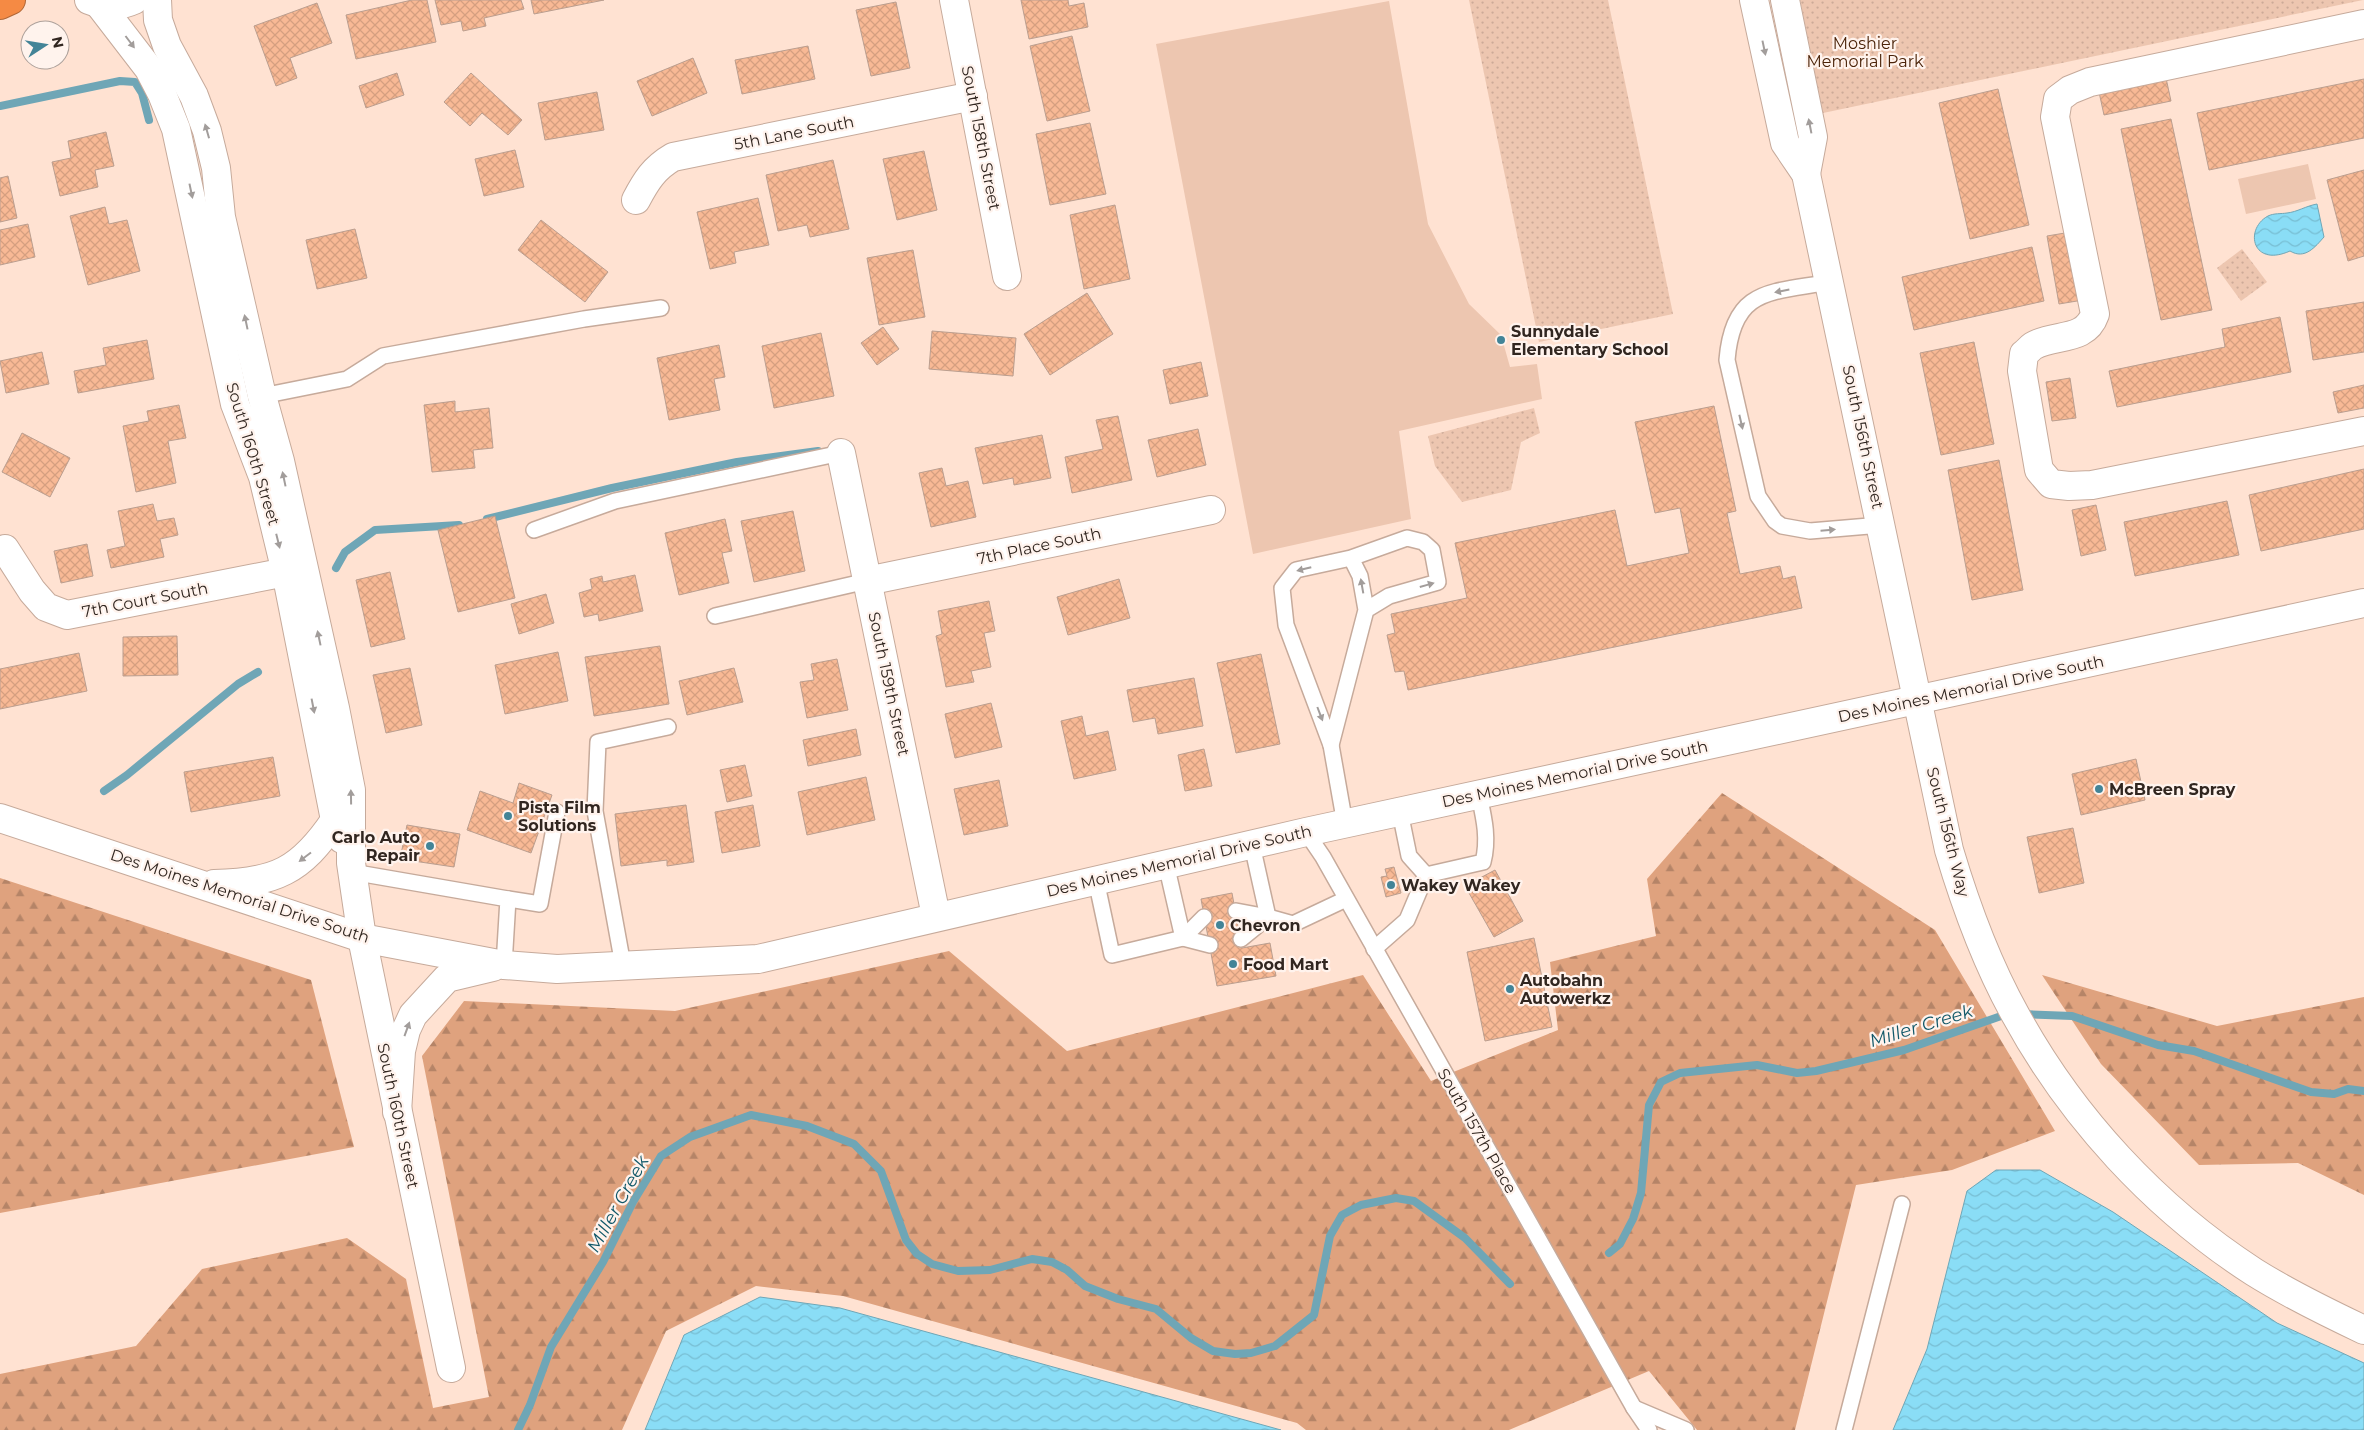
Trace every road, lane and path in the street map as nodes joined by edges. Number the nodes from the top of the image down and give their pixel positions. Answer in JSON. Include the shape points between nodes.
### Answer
{"nodes":[{"id":1,"x":11,"y":0,"type":"edge"},
{"id":2,"x":134,"y":0,"type":"edge"},
{"id":3,"x":157,"y":0,"type":"edge"},
{"id":4,"x":954,"y":0,"type":"edge"},
{"id":5,"x":1754,"y":0,"type":"edge"},
{"id":6,"x":1785,"y":0,"type":"edge"},
{"id":7,"x":94,"y":2,"type":"edge"},
{"id":8,"x":0,"y":5,"type":"edge"},
{"id":9,"x":2364,"y":24,"type":"edge"},
{"id":10,"x":973,"y":96,"type":"junction"},
{"id":11,"x":1806,"y":174,"type":"junction"},
{"id":12,"x":636,"y":200,"type":"dead end"},
{"id":13,"x":1007,"y":276,"type":"dead end"},
{"id":14,"x":1830,"y":282,"type":"junction"},
{"id":15,"x":661,"y":308,"type":"dead end"},
{"id":16,"x":262,"y":396,"type":"junction"},
{"id":17,"x":2364,"y":431,"type":"edge"},
{"id":18,"x":840,"y":453,"type":"joint"},
{"id":19,"x":1211,"y":510,"type":"dead end"},
{"id":20,"x":1882,"y":525,"type":"junction"},
{"id":21,"x":534,"y":530,"type":"dead end"},
{"id":22,"x":5,"y":549,"type":"dead end"},
{"id":23,"x":1351,"y":558,"type":"junction"},
{"id":24,"x":286,"y":572,"type":"junction"},
{"id":25,"x":867,"y":581,"type":"junction"},
{"id":26,"x":2364,"y":603,"type":"edge"},
{"id":27,"x":1366,"y":610,"type":"junction"},
{"id":28,"x":715,"y":616,"type":"dead end"},
{"id":29,"x":1919,"y":700,"type":"junction"},
{"id":30,"x":668,"y":727,"type":"dead end"},
{"id":31,"x":1332,"y":745,"type":"junction"},
{"id":32,"x":1479,"y":795,"type":"junction"},
{"id":33,"x":557,"y":812,"type":"dead end"},
{"id":34,"x":1400,"y":812,"type":"junction"},
{"id":35,"x":0,"y":818,"type":"edge"},
{"id":36,"x":335,"y":820,"type":"junction"},
{"id":37,"x":1345,"y":824,"type":"junction"},
{"id":38,"x":1306,"y":832,"type":"junction"},
{"id":39,"x":1252,"y":845,"type":"junction"},
{"id":40,"x":1166,"y":864,"type":"junction"},
{"id":41,"x":351,"y":868,"type":"junction"},
{"id":42,"x":1426,"y":875,"type":"junction"},
{"id":43,"x":1096,"y":880,"type":"junction"},
{"id":44,"x":200,"y":884,"type":"junction"},
{"id":45,"x":508,"y":899,"type":"junction"},
{"id":46,"x":1346,"y":899,"type":"junction"},
{"id":47,"x":1236,"y":911,"type":"dead end"},
{"id":48,"x":936,"y":916,"type":"junction"},
{"id":49,"x":1268,"y":917,"type":"junction"},
{"id":50,"x":1204,"y":918,"type":"dead end"},
{"id":51,"x":362,"y":938,"type":"junction"},
{"id":52,"x":1183,"y":938,"type":"junction"},
{"id":53,"x":1241,"y":939,"type":"dead end"},
{"id":54,"x":1210,"y":945,"type":"dead end"},
{"id":55,"x":1374,"y":949,"type":"junction"},
{"id":56,"x":504,"y":965,"type":"junction"},
{"id":57,"x":623,"y":965,"type":"junction"},
{"id":58,"x":397,"y":1112,"type":"junction"},
{"id":59,"x":1902,"y":1204,"type":"dead end"},
{"id":60,"x":2364,"y":1330,"type":"edge"},
{"id":61,"x":451,"y":1368,"type":"dead end"},
{"id":62,"x":1634,"y":1408,"type":"junction"},
{"id":63,"x":1648,"y":1430,"type":"edge"},
{"id":64,"x":1686,"y":1430,"type":"edge"},
{"id":65,"x":1844,"y":1430,"type":"edge"}],
"edges":[{"from":1,"to":8,"type":"highway"},
{"from":2,"to":7,"type":"main road","via":[[115,5]]},
{"from":16,"to":3,"type":"main road","name":"South 160th Street","one_way":true,"via":[[222,217],[216,168],[207,131],[194,96],[167,46],[158,20]]},
{"from":4,"to":10,"type":"main road","name":"South 158th Street"},
{"from":5,"to":11,"type":"main road","name":"South 156th Street","one_way":true,"via":[[1785,143]]},
{"from":11,"to":6,"type":"main road","name":"South 156th Street","one_way":true,"via":[[1812,138]]},
{"from":7,"to":24,"type":"main road","name":"South 160th Street","one_way":true,"via":[[149,69],[176,130],[235,404],[262,477]]},
{"from":9,"to":17,"type":"main road","via":[[2090,82],[2058,99],[2055,117],[2095,314],[2092,323],[2082,332],[2034,345],[2024,354],[2022,371],[2039,470],[2051,484],[2092,485]]},
{"from":10,"to":12,"type":"main road","name":"5th Lane South","via":[[673,157],[660,164],[648,177]]},
{"from":10,"to":13,"type":"main road","name":"South 158th Street"},
{"from":11,"to":14,"type":"main road","name":"South 156th Street"},
{"from":14,"to":20,"type":"main road","name":"South 156th Street"},
{"from":14,"to":20,"type":"lane","one_way":true,"via":[[1760,295],[1747,304],[1736,318],[1729,337],[1727,360],[1758,496],[1775,521],[1782,526],[1810,531]]},
{"from":15,"to":16,"type":"lane","via":[[383,356],[347,379]]},
{"from":41,"to":16,"type":"main road","name":"South 160th Street","one_way":true,"via":[[351,790],[280,461]]},
{"from":18,"to":21,"type":"lane","via":[[616,500]]},
{"from":18,"to":25,"type":"main road","name":"South 159th Street"},
{"from":19,"to":25,"type":"main road","name":"7th Place South"},
{"from":20,"to":29,"type":"main road","name":"South 156th Street"},
{"from":22,"to":24,"type":"main road","name":"7th Court South","via":[[46,607],[67,615]]},
{"from":27,"to":23,"type":"lane","one_way":true,"via":[[1360,576]]},
{"from":27,"to":23,"type":"lane","one_way":true,"via":[[1389,596],[1438,582],[1432,550],[1423,542],[1407,538]]},
{"from":23,"to":31,"type":"lane","one_way":true,"via":[[1296,570],[1282,588],[1286,625]]},
{"from":24,"to":36,"type":"main road","name":"South 160th Street","one_way":true},
{"from":25,"to":28,"type":"lane"},
{"from":25,"to":48,"type":"main road","name":"South 159th Street"},
{"from":26,"to":29,"type":"main road","name":"Des Moines Memorial Drive South"},
{"from":27,"to":31,"type":"lane"},
{"from":29,"to":32,"type":"main road","name":"Des Moines Memorial Drive South"},
{"from":29,"to":60,"type":"main road","name":"South 156th Way","via":[[1949,850],[1974,926],[2001,986],[2057,1082],[2099,1136],[2146,1186],[2191,1225],[2254,1271],[2313,1306]]},
{"from":30,"to":57,"type":"lane","via":[[598,742],[595,811]]},
{"from":31,"to":37,"type":"lane"},
{"from":32,"to":34,"type":"main road","name":"Des Moines Memorial Drive South"},
{"from":32,"to":42,"type":"lane","via":[[1486,848],[1483,862]]},
{"from":33,"to":45,"type":"lane","via":[[540,904]]},
{"from":34,"to":37,"type":"main road","name":"Des Moines Memorial Drive South"},
{"from":34,"to":42,"type":"lane","via":[[1409,856]]},
{"from":35,"to":44,"type":"main road","name":"Des Moines Memorial Drive South"},
{"from":36,"to":41,"type":"main road","name":"South 160th Street"},
{"from":36,"to":44,"type":"main road","one_way":true,"via":[[312,852],[289,869],[236,884]]},
{"from":37,"to":38,"type":"main road","name":"Des Moines Memorial Drive South"},
{"from":38,"to":39,"type":"main road","name":"Des Moines Memorial Drive South"},
{"from":38,"to":46,"type":"lane","name":"South 157th Place"},
{"from":39,"to":40,"type":"main road","name":"Des Moines Memorial Drive South"},
{"from":39,"to":49,"type":"lane"},
{"from":40,"to":43,"type":"main road","name":"Des Moines Memorial Drive South"},
{"from":40,"to":52,"type":"lane"},
{"from":41,"to":45,"type":"lane"},
{"from":41,"to":51,"type":"main road","name":"South 160th Street"},
{"from":42,"to":55,"type":"lane","via":[[1407,920]]},
{"from":43,"to":48,"type":"main road","name":"Des Moines Memorial Drive South"},
{"from":43,"to":52,"type":"lane","via":[[1112,955]]},
{"from":44,"to":51,"type":"main road","name":"Des Moines Memorial Drive South"},
{"from":45,"to":56,"type":"lane"},
{"from":46,"to":49,"type":"lane","via":[[1293,924]]},
{"from":46,"to":55,"type":"lane","name":"South 157th Place"},
{"from":47,"to":49,"type":"lane"},
{"from":48,"to":57,"type":"main road","name":"Des Moines Memorial Drive South","via":[[758,959]]},
{"from":49,"to":53,"type":"lane"},
{"from":50,"to":52,"type":"lane"},
{"from":51,"to":56,"type":"main road","name":"Des Moines Memorial Drive South"},
{"from":51,"to":58,"type":"main road","name":"South 160th Street"},
{"from":52,"to":54,"type":"lane"},
{"from":55,"to":62,"type":"lane","name":"South 157th Place"},
{"from":56,"to":57,"type":"main road","name":"Des Moines Memorial Drive South","via":[[557,969]]},
{"from":58,"to":56,"type":"main road","one_way":true,"via":[[401,1052],[413,1015],[447,978]]},
{"from":58,"to":61,"type":"main road","name":"South 160th Street"},
{"from":59,"to":65,"type":"lane"},
{"from":62,"to":63,"type":"lane","name":"South 157th Place"},
{"from":62,"to":64,"type":"lane"}]}
